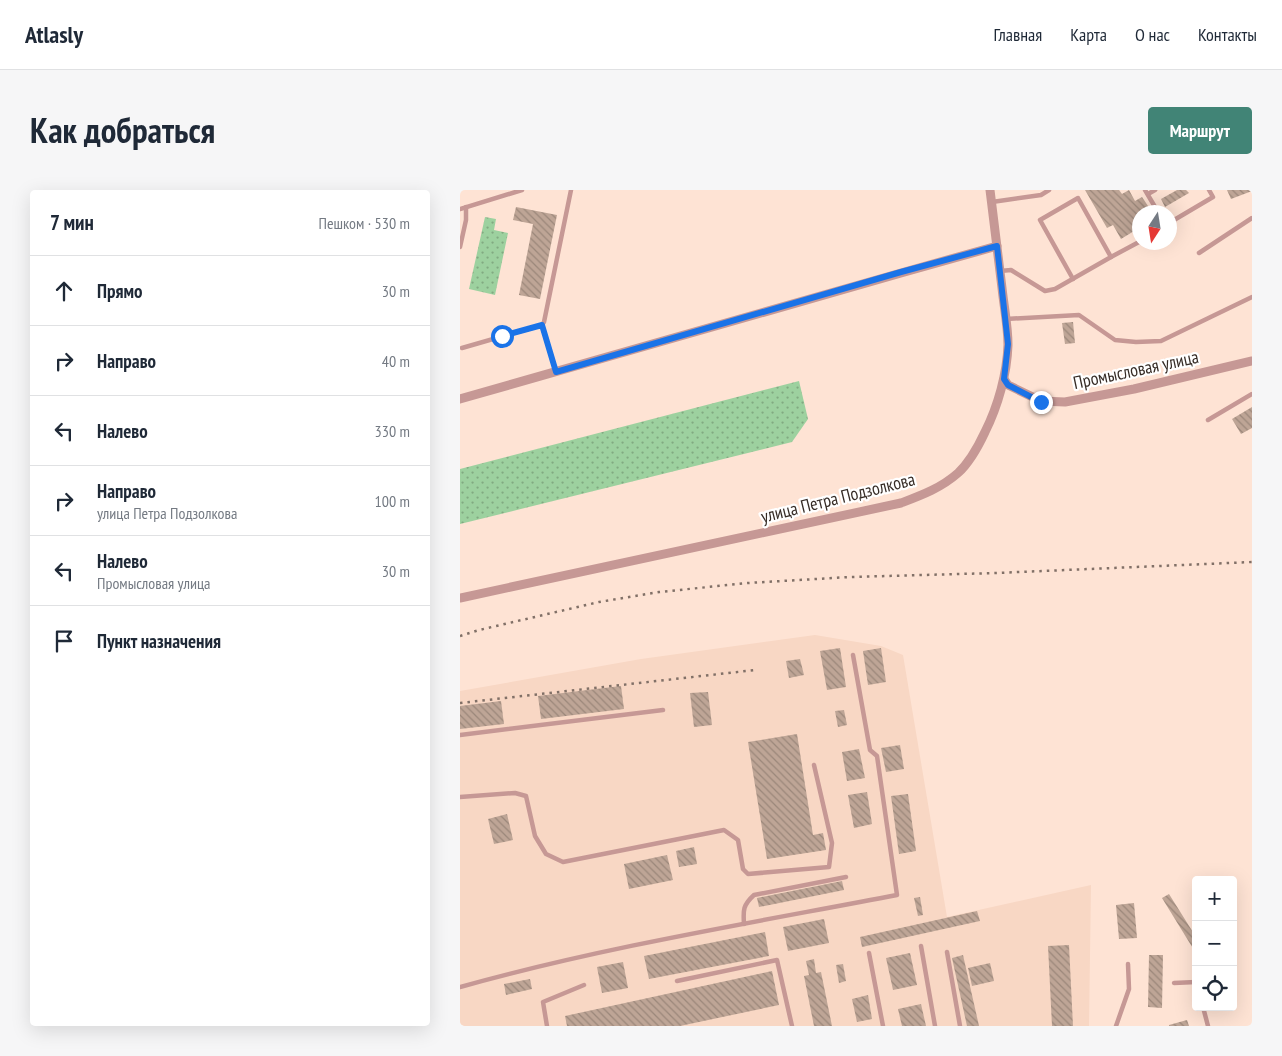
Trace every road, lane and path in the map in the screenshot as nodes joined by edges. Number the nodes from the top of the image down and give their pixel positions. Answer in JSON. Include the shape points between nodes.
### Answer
{"nodes":[{"id":1,"x":522,"y":190,"type":"edge"},
{"id":2,"x":570,"y":190,"type":"edge"},
{"id":3,"x":990,"y":190,"type":"edge"},
{"id":4,"x":1049,"y":190,"type":"edge"},
{"id":5,"x":1155,"y":190,"type":"edge"},
{"id":6,"x":1209,"y":190,"type":"edge"},
{"id":7,"x":1146,"y":192,"type":"edge"},
{"id":8,"x":992,"y":202,"type":"junction"},
{"id":9,"x":1154,"y":205,"type":"edge"},
{"id":10,"x":466,"y":207,"type":"junction"},
{"id":11,"x":460,"y":209,"type":"edge"},
{"id":12,"x":1252,"y":218,"type":"edge"},
{"id":13,"x":1177,"y":219,"type":"edge"},
{"id":14,"x":997,"y":246,"type":"junction"},
{"id":15,"x":1132,"y":246,"type":"edge"},
{"id":16,"x":460,"y":247,"type":"edge"},
{"id":17,"x":1199,"y":252,"type":"dead end"},
{"id":18,"x":1111,"y":257,"type":"junction"},
{"id":19,"x":1000,"y":270,"type":"junction"},
{"id":20,"x":1073,"y":279,"type":"junction"},
{"id":21,"x":1252,"y":297,"type":"edge"},
{"id":22,"x":1006,"y":319,"type":"junction"},
{"id":23,"x":542,"y":325,"type":"junction"},
{"id":24,"x":462,"y":348,"type":"dead end"},
{"id":25,"x":1252,"y":360,"type":"edge"},
{"id":26,"x":556,"y":372,"type":"junction"},
{"id":27,"x":1004,"y":379,"type":"junction"},
{"id":28,"x":1252,"y":394,"type":"edge"},
{"id":29,"x":460,"y":399,"type":"edge"},
{"id":30,"x":1208,"y":420,"type":"dead end"},
{"id":31,"x":460,"y":598,"type":"edge"},
{"id":32,"x":853,"y":654,"type":"dead end"},
{"id":33,"x":663,"y":710,"type":"dead end"},
{"id":34,"x":460,"y":735,"type":"edge"},
{"id":35,"x":814,"y":765,"type":"dead end"},
{"id":36,"x":460,"y":797,"type":"edge"},
{"id":37,"x":846,"y":877,"type":"dead end"},
{"id":38,"x":744,"y":924,"type":"junction"},
{"id":39,"x":921,"y":946,"type":"dead end"},
{"id":40,"x":947,"y":952,"type":"dead end"},
{"id":41,"x":869,"y":953,"type":"dead end"},
{"id":42,"x":1128,"y":964,"type":"dead end"},
{"id":43,"x":677,"y":981,"type":"dead end"},
{"id":44,"x":1192,"y":982,"type":"edge"},
{"id":45,"x":1174,"y":983,"type":"dead end"},
{"id":46,"x":584,"y":985,"type":"dead end"},
{"id":47,"x":460,"y":987,"type":"edge"},
{"id":48,"x":1204,"y":1011,"type":"edge"},
{"id":49,"x":547,"y":1026,"type":"edge"},
{"id":50,"x":792,"y":1026,"type":"edge"},
{"id":51,"x":883,"y":1026,"type":"edge"},
{"id":52,"x":936,"y":1026,"type":"edge"},
{"id":53,"x":960,"y":1026,"type":"edge"},
{"id":54,"x":1116,"y":1026,"type":"edge"},
{"id":55,"x":1208,"y":1026,"type":"edge"}],
"edges":[{"from":1,"to":10,"type":"lane"},
{"from":2,"to":23,"type":"lane"},
{"from":3,"to":8,"type":"street","name":"улица Петра Подзолкова"},
{"from":4,"to":8,"type":"lane","via":[[1042,195]]},
{"from":5,"to":7,"type":"lane"},
{"from":6,"to":13,"type":"lane","via":[[1213,198]]},
{"from":7,"to":9,"type":"lane"},
{"from":8,"to":14,"type":"street","name":"улица Петра Подзолкова"},
{"from":10,"to":11,"type":"lane"},
{"from":10,"to":16,"type":"lane"},
{"from":12,"to":17,"type":"lane"},
{"from":14,"to":19,"type":"street","name":"улица Петра Подзолкова"},
{"from":14,"to":26,"type":"street"},
{"from":15,"to":18,"type":"lane"},
{"from":18,"to":20,"type":"lane"},
{"from":18,"to":20,"type":"lane","via":[[1078,198],[1040,220]]},
{"from":19,"to":20,"type":"lane","via":[[1011,270],[1045,290],[1055,289]]},
{"from":19,"to":22,"type":"street","name":"улица Петра Подзолкова"},
{"from":21,"to":22,"type":"lane","via":[[1161,341],[1115,340],[1078,315]]},
{"from":22,"to":27,"type":"street","name":"улица Петра Подзолкова","via":[[1008,344]]},
{"from":23,"to":24,"type":"lane"},
{"from":23,"to":26,"type":"lane"},
{"from":25,"to":27,"type":"street","name":"Промысловая улица","via":[[1066,402],[1041,402],[1008,385]]},
{"from":26,"to":29,"type":"street"},
{"from":27,"to":31,"type":"street","name":"улица Петра Подзолкова","via":[[992,418],[977,449],[957,474],[934,490],[901,503]]},
{"from":28,"to":30,"type":"lane"},
{"from":32,"to":38,"type":"lane","via":[[870,750],[877,756],[897,895]]},
{"from":33,"to":34,"type":"lane"},
{"from":35,"to":36,"type":"lane","via":[[832,843],[829,867],[748,874],[743,869],[738,840],[724,830],[563,862],[546,854],[535,836],[526,796],[515,793]]},
{"from":37,"to":38,"type":"lane","via":[[754,895],[746,902]]},
{"from":38,"to":47,"type":"lane","via":[[511,972]]},
{"from":39,"to":52,"type":"lane"},
{"from":40,"to":53,"type":"lane"},
{"from":41,"to":51,"type":"lane"},
{"from":42,"to":54,"type":"lane","via":[[1130,989]]},
{"from":43,"to":50,"type":"lane","via":[[776,960]]},
{"from":44,"to":45,"type":"lane"},
{"from":46,"to":49,"type":"lane","via":[[543,1002]]},
{"from":48,"to":55,"type":"lane"}]}
